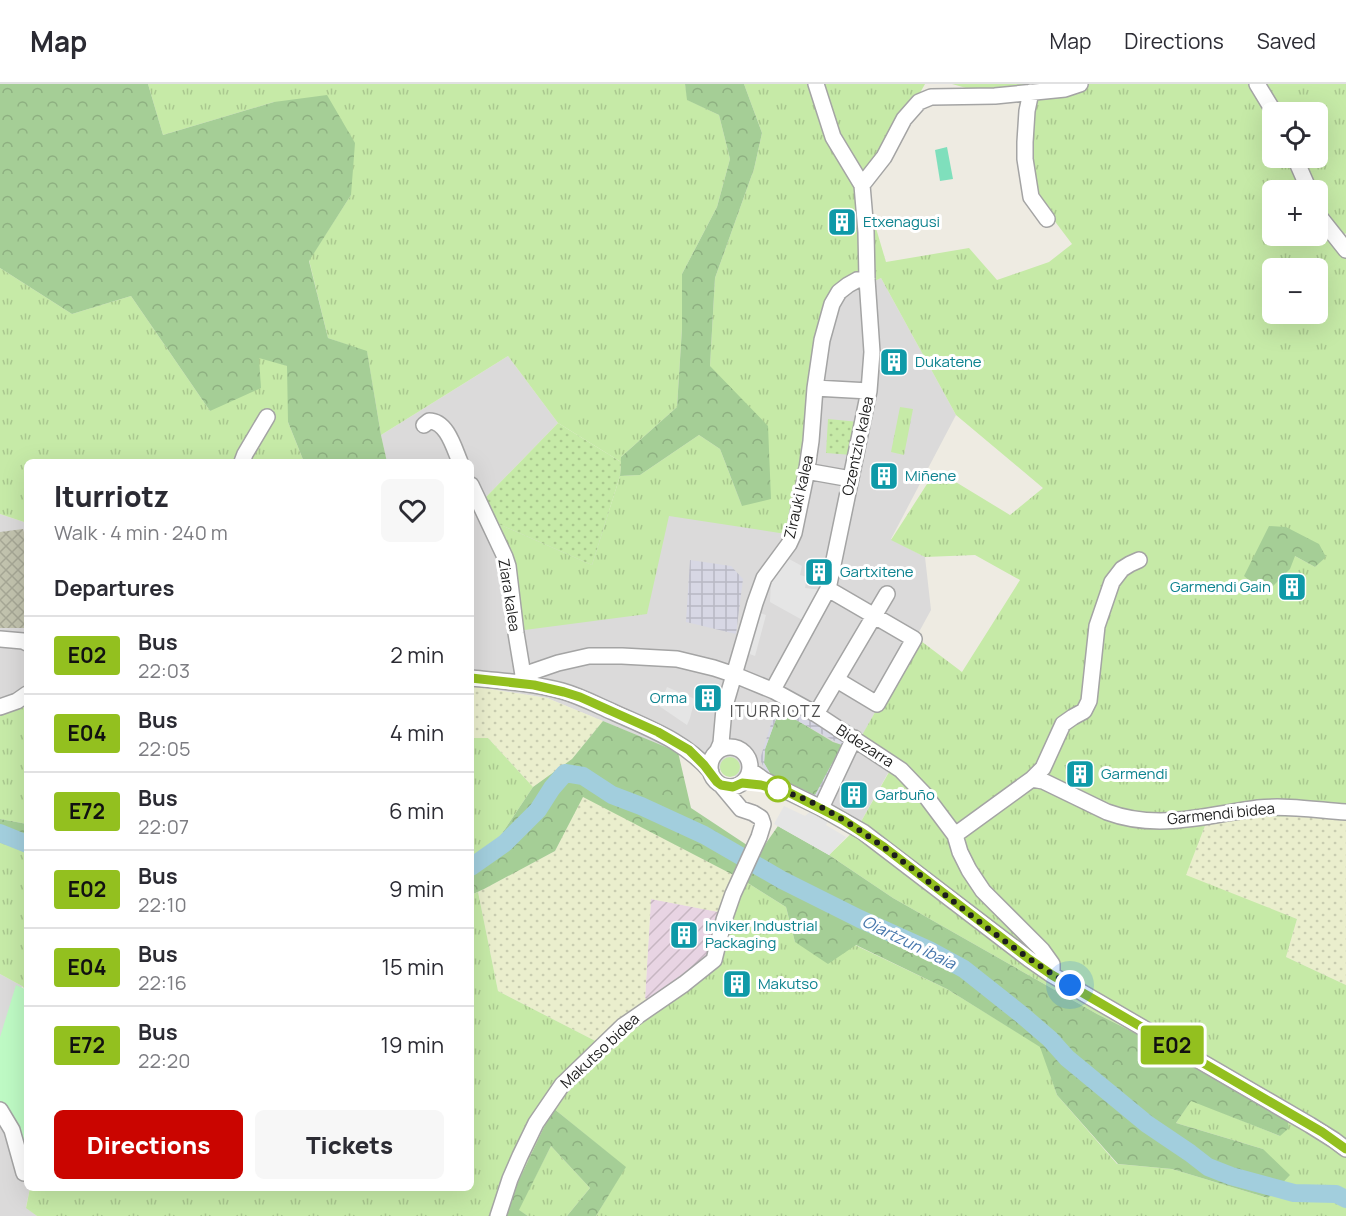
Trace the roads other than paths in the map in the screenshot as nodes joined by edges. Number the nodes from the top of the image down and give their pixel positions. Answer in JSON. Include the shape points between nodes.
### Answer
{"nodes":[{"id":1,"x":816,"y":84,"type":"edge"},
{"id":2,"x":1080,"y":84,"type":"edge"},
{"id":3,"x":1257,"y":84,"type":"edge"},
{"id":4,"x":1031,"y":92,"type":"junction"},
{"id":5,"x":1268,"y":102,"type":"edge"},
{"id":6,"x":862,"y":185,"type":"junction"},
{"id":7,"x":1047,"y":219,"type":"dead end"},
{"id":8,"x":1328,"y":227,"type":"edge"},
{"id":9,"x":1346,"y":250,"type":"edge"},
{"id":10,"x":867,"y":279,"type":"junction"},
{"id":11,"x":815,"y":388,"type":"junction"},
{"id":12,"x":869,"y":392,"type":"junction"},
{"id":13,"x":267,"y":417,"type":"dead end"},
{"id":14,"x":424,"y":425,"type":"dead end"},
{"id":15,"x":243,"y":459,"type":"edge"},
{"id":16,"x":458,"y":459,"type":"edge"},
{"id":17,"x":806,"y":471,"type":"junction"},
{"id":18,"x":851,"y":479,"type":"junction"},
{"id":19,"x":474,"y":490,"type":"edge"},
{"id":20,"x":1139,"y":560,"type":"dead end"},
{"id":21,"x":828,"y":590,"type":"junction"},
{"id":22,"x":886,"y":594,"type":"dead end"},
{"id":23,"x":874,"y":616,"type":"junction"},
{"id":24,"x":0,"y":639,"type":"edge"},
{"id":25,"x":24,"y":641,"type":"edge"},
{"id":26,"x":735,"y":675,"type":"junction"},
{"id":27,"x":474,"y":678,"type":"edge"},
{"id":28,"x":523,"y":679,"type":"junction"},
{"id":29,"x":837,"y":680,"type":"junction"},
{"id":30,"x":774,"y":691,"type":"junction"},
{"id":31,"x":24,"y":696,"type":"edge"},
{"id":32,"x":0,"y":707,"type":"edge"},
{"id":33,"x":816,"y":714,"type":"junction"},
{"id":34,"x":722,"y":725,"type":"junction"},
{"id":35,"x":854,"y":738,"type":"junction"},
{"id":36,"x":738,"y":748,"type":"junction"},
{"id":37,"x":689,"y":750,"type":"junction"},
{"id":38,"x":717,"y":752,"type":"junction"},
{"id":39,"x":711,"y":772,"type":"junction"},
{"id":40,"x":1032,"y":779,"type":"junction"},
{"id":41,"x":743,"y":780,"type":"junction"},
{"id":42,"x":721,"y":785,"type":"junction"},
{"id":43,"x":735,"y":803,"type":"junction"},
{"id":44,"x":821,"y":808,"type":"junction"},
{"id":45,"x":1346,"y":812,"type":"edge"},
{"id":46,"x":955,"y":835,"type":"junction"},
{"id":47,"x":1052,"y":975,"type":"junction"},
{"id":48,"x":0,"y":1110,"type":"edge"},
{"id":49,"x":1346,"y":1149,"type":"edge"},
{"id":50,"x":24,"y":1173,"type":"dead end"},
{"id":51,"x":498,"y":1216,"type":"edge"}],
"edges":[{"from":1,"to":6,"type":"street","via":[[834,136]]},
{"from":2,"to":4,"type":"street"},
{"from":3,"to":5,"type":"street"},
{"from":4,"to":6,"type":"street","via":[[932,97],[919,102]]},
{"from":4,"to":7,"type":"street","via":[[1025,159],[1031,197]]},
{"from":6,"to":10,"type":"street","name":"Ozentzio kalea"},
{"from":8,"to":9,"type":"street"},
{"from":10,"to":11,"type":"street","name":"Zirauki kalea","via":[[843,288],[832,304]]},
{"from":10,"to":12,"type":"street","name":"Ozentzio kalea","via":[[872,352]]},
{"from":11,"to":12,"type":"street"},
{"from":11,"to":17,"type":"street","name":"Zirauki kalea"},
{"from":12,"to":18,"type":"street","name":"Ozentzio kalea"},
{"from":13,"to":15,"type":"street"},
{"from":14,"to":16,"type":"street","via":[[435,421],[442,426]]},
{"from":17,"to":18,"type":"street"},
{"from":17,"to":26,"type":"street","name":"Zirauki kalea","via":[[794,533],[764,578]]},
{"from":18,"to":21,"type":"street","name":"Ozentzio kalea"},
{"from":19,"to":28,"type":"street","name":"Ziara kalea","via":[[508,566]]},
{"from":20,"to":40,"type":"street","via":[[1122,569],[1112,582],[1097,626],[1089,701],[1084,711],[1063,724],[1043,768]]},
{"from":21,"to":23,"type":"street"},
{"from":21,"to":30,"type":"street","name":"Ozentzio kalea"},
{"from":22,"to":23,"type":"street"},
{"from":23,"to":29,"type":"street"},
{"from":23,"to":29,"type":"street","via":[[914,639],[877,704]]},
{"from":24,"to":25,"type":"street"},
{"from":26,"to":28,"type":"street","name":"Bidezarra","via":[[677,659],[589,656],[558,663]]},
{"from":26,"to":30,"type":"street","name":"Bidezarra"},
{"from":26,"to":34,"type":"street","name":"Zirauki kalea"},
{"from":27,"to":28,"type":"street"},
{"from":28,"to":37,"type":"street","via":[[573,694]]},
{"from":29,"to":33,"type":"street"},
{"from":30,"to":33,"type":"street","name":"Bidezarra"},
{"from":31,"to":32,"type":"street"},
{"from":33,"to":35,"type":"street","name":"Bidezarra"},
{"from":34,"to":36,"type":"street"},
{"from":34,"to":38,"type":"street","name":"Zirauki kalea"},
{"from":35,"to":44,"type":"street"},
{"from":35,"to":46,"type":"street","name":"Bidezarra","via":[[902,770]]},
{"from":36,"to":38,"type":"street","via":[[727,747]]},
{"from":36,"to":41,"type":"street","via":[[749,759]]},
{"from":37,"to":38,"type":"street"},
{"from":37,"to":39,"type":"street"},
{"from":38,"to":39,"type":"street","via":[[711,761]]},
{"from":39,"to":42,"type":"street"},
{"from":40,"to":45,"type":"street","name":"Garmendi bidea","via":[[1117,816],[1138,819],[1192,820],[1280,807]]},
{"from":40,"to":46,"type":"street"},
{"from":41,"to":42,"type":"street","via":[[727,787]]},
{"from":41,"to":43,"type":"street"},
{"from":41,"to":44,"type":"street","via":[[764,780]]},
{"from":42,"to":43,"type":"street"},
{"from":43,"to":51,"type":"street","name":"Makutso bidea","via":[[761,818],[763,825],[724,920],[714,960],[623,1026],[558,1089],[520,1156]]},
{"from":44,"to":47,"type":"street","via":[[884,847]]},
{"from":46,"to":47,"type":"street","name":"Bidezarra","via":[[969,870],[983,891],[1042,950],[1052,964]]},
{"from":47,"to":49,"type":"street"},
{"from":48,"to":50,"type":"street","via":[[12,1130]]}]}
